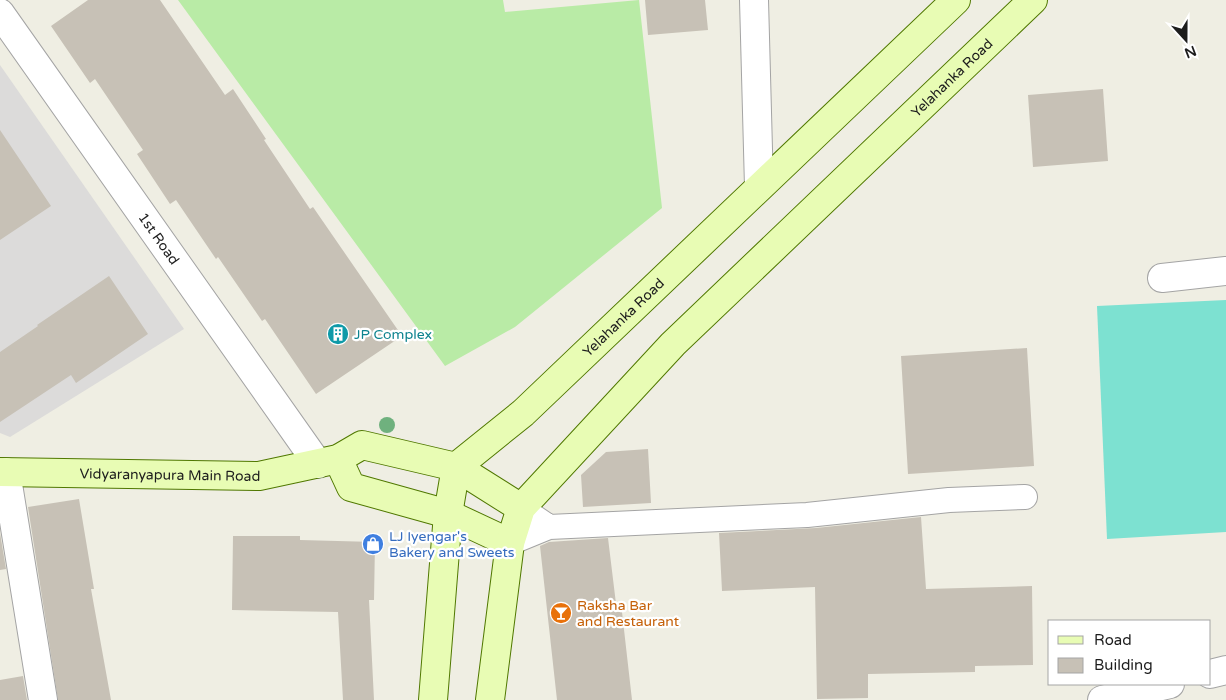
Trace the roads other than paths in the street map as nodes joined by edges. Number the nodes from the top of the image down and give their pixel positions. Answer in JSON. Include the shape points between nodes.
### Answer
{"nodes":[{"id":1,"x":754,"y":0,"type":"edge"},
{"id":2,"x":956,"y":0,"type":"edge"},
{"id":3,"x":1033,"y":0,"type":"edge"},
{"id":4,"x":0,"y":13,"type":"edge"},
{"id":5,"x":759,"y":187,"type":"junction"},
{"id":6,"x":1226,"y":271,"type":"edge"},
{"id":7,"x":1162,"y":278,"type":"dead end"},
{"id":8,"x":328,"y":462,"type":"junction"},
{"id":9,"x":456,"y":467,"type":"junction"},
{"id":10,"x":3,"y":472,"type":"edge"},
{"id":11,"x":1025,"y":497,"type":"dead end"},
{"id":12,"x":521,"y":508,"type":"junction"},
{"id":13,"x":448,"y":514,"type":"junction"},
{"id":14,"x":549,"y":527,"type":"junction"},
{"id":15,"x":510,"y":543,"type":"junction"},
{"id":16,"x":1226,"y":670,"type":"edge"},
{"id":17,"x":1211,"y":674,"type":"edge"},
{"id":18,"x":1154,"y":691,"type":"edge"},
{"id":19,"x":43,"y":700,"type":"edge"},
{"id":20,"x":432,"y":700,"type":"edge"},
{"id":21,"x":490,"y":700,"type":"edge"},
{"id":22,"x":1102,"y":700,"type":"edge"}],
"edges":[{"from":1,"to":5,"type":"street"},
{"from":2,"to":5,"type":"main road","name":"Yelahanka Road"},
{"from":3,"to":12,"type":"main road","name":"Yelahanka Road","via":[[673,344]]},
{"from":4,"to":8,"type":"street","name":"1st Road"},
{"from":5,"to":9,"type":"main road","name":"Yelahanka Road","via":[[524,413]]},
{"from":6,"to":7,"type":"street"},
{"from":8,"to":9,"type":"main road","name":"Vidyaranyapura Main Road","via":[[362,446]]},
{"from":8,"to":10,"type":"main road","name":"Vidyaranyapura Main Road","via":[[259,476]]},
{"from":8,"to":13,"type":"main road","via":[[351,488]]},
{"from":9,"to":12,"type":"main road","name":"Vidyaranyapura Main Road"},
{"from":9,"to":13,"type":"main road"},
{"from":10,"to":19,"type":"street"},
{"from":11,"to":14,"type":"lane","via":[[949,500],[807,515]]},
{"from":12,"to":14,"type":"lane"},
{"from":12,"to":15,"type":"main road","name":"Yelahanka Road"},
{"from":13,"to":15,"type":"main road"},
{"from":13,"to":20,"type":"main road"},
{"from":14,"to":15,"type":"lane"},
{"from":15,"to":21,"type":"main road","name":"Yelahanka Road"},
{"from":16,"to":17,"type":"street"},
{"from":18,"to":22,"type":"street"}]}
